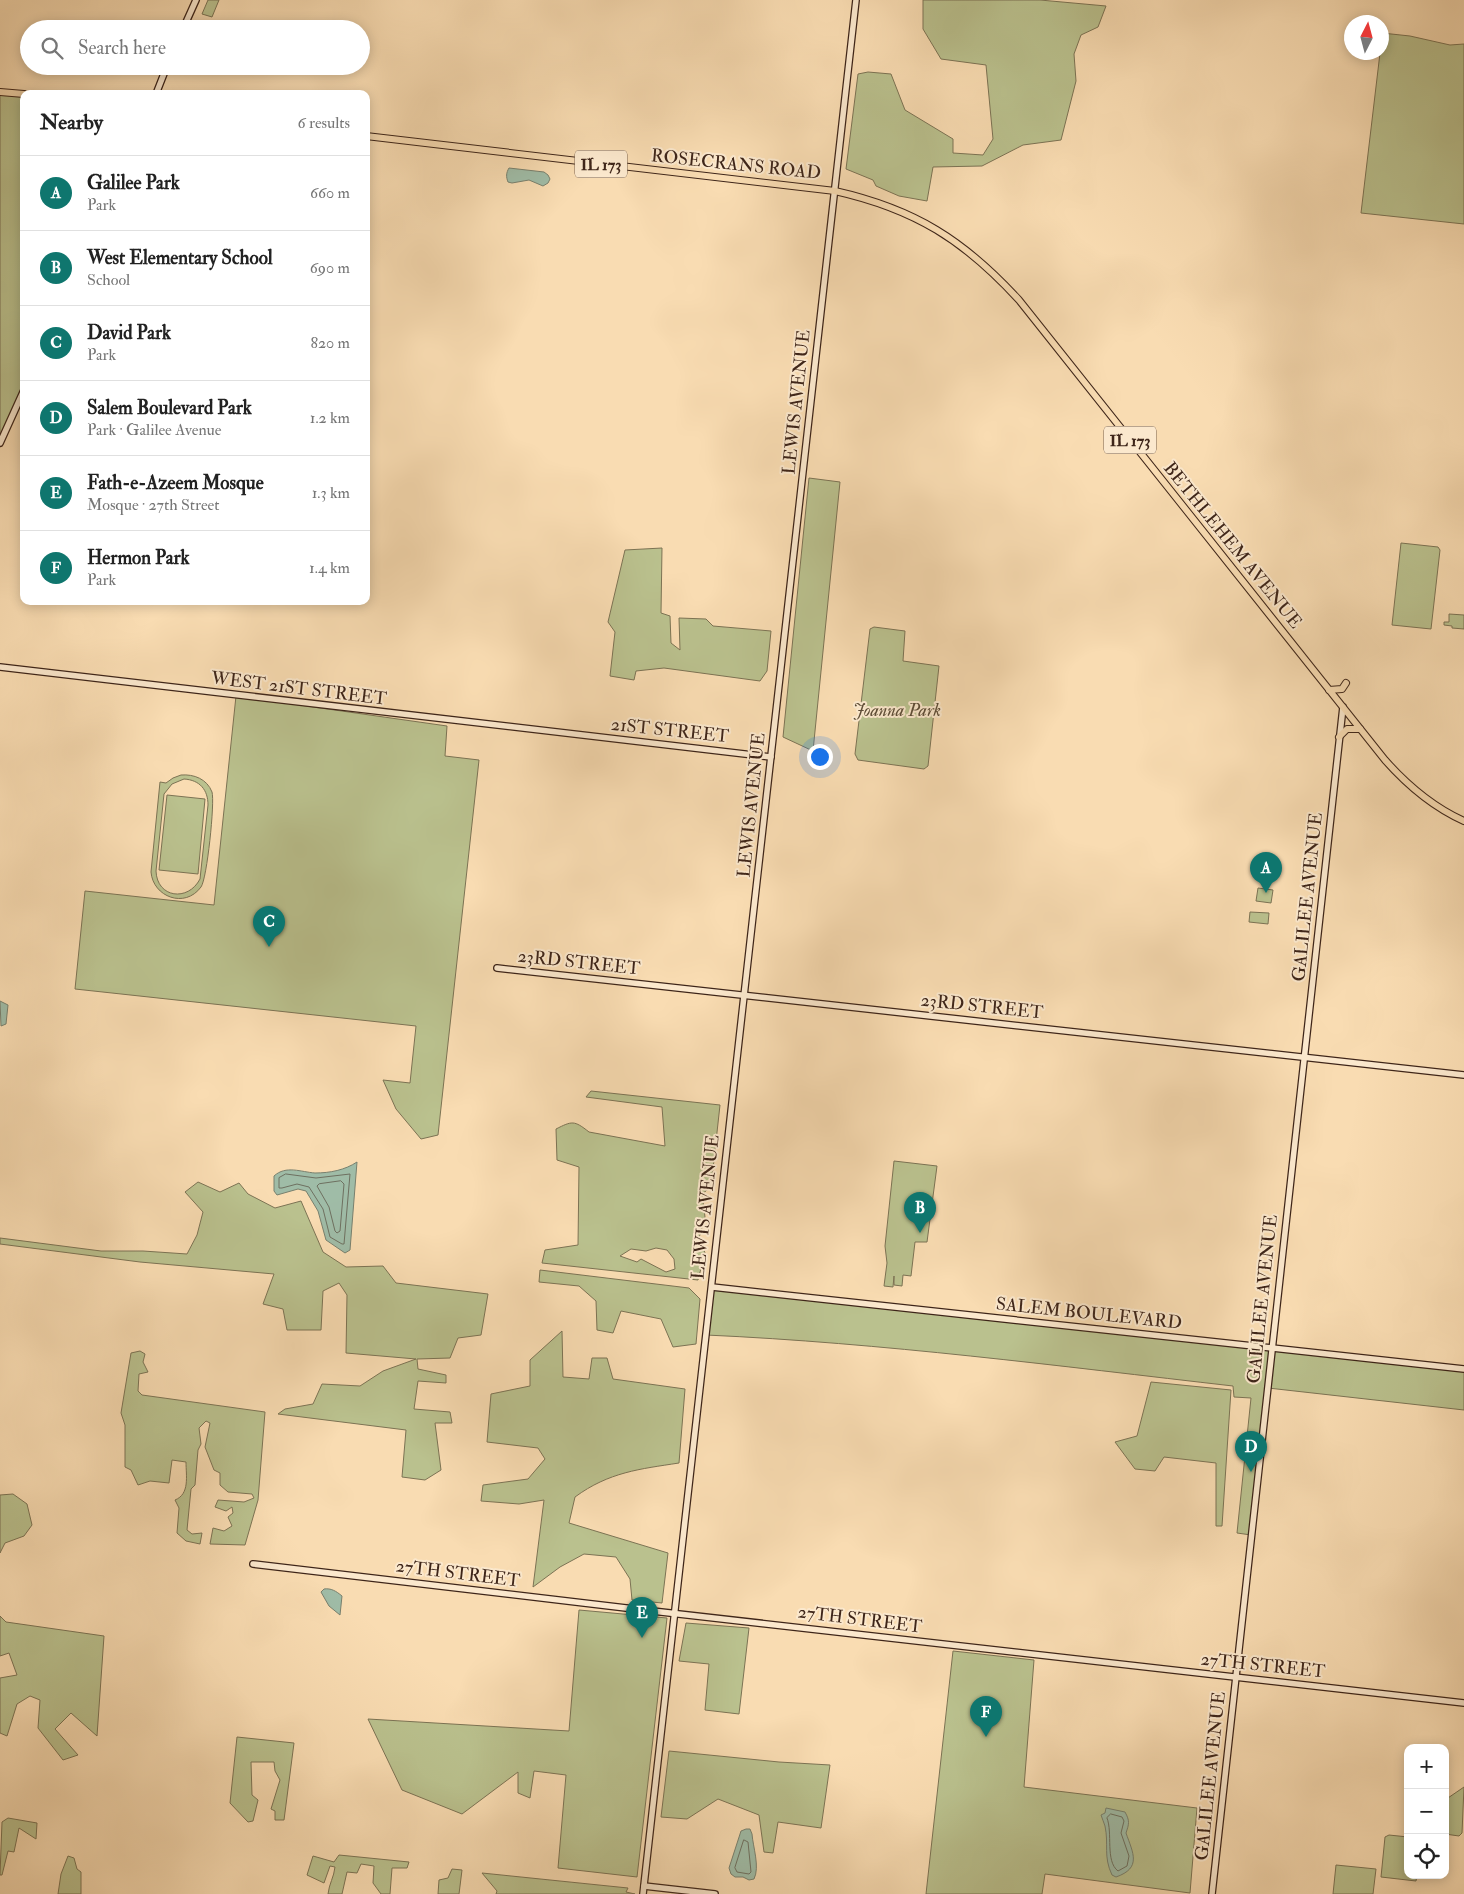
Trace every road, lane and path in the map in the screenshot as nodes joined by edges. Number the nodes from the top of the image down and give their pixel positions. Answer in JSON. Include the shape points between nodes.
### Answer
{"nodes":[{"id":1,"x":196,"y":0,"type":"edge"},
{"id":2,"x":856,"y":0,"type":"edge"},
{"id":3,"x":187,"y":20,"type":"edge"},
{"id":4,"x":163,"y":75,"type":"edge"},
{"id":5,"x":158,"y":90,"type":"edge"},
{"id":6,"x":0,"y":92,"type":"edge"},
{"id":7,"x":20,"y":94,"type":"edge"},
{"id":8,"x":370,"y":136,"type":"edge"},
{"id":9,"x":835,"y":191,"type":"junction"},
{"id":10,"x":20,"y":399,"type":"edge"},
{"id":11,"x":0,"y":444,"type":"edge"},
{"id":12,"x":0,"y":667,"type":"edge"},
{"id":13,"x":1346,"y":682,"type":"dead end"},
{"id":14,"x":1329,"y":690,"type":"junction"},
{"id":15,"x":1343,"y":707,"type":"junction"},
{"id":16,"x":1360,"y":729,"type":"junction"},
{"id":17,"x":595,"y":737,"type":"joint"},
{"id":18,"x":1340,"y":737,"type":"junction"},
{"id":19,"x":772,"y":756,"type":"junction"},
{"id":20,"x":1464,"y":821,"type":"edge"},
{"id":21,"x":497,"y":968,"type":"dead end"},
{"id":22,"x":744,"y":995,"type":"junction"},
{"id":23,"x":1304,"y":1057,"type":"junction"},
{"id":24,"x":1464,"y":1075,"type":"edge"},
{"id":25,"x":712,"y":1287,"type":"junction"},
{"id":26,"x":1272,"y":1348,"type":"junction"},
{"id":27,"x":1464,"y":1368,"type":"edge"},
{"id":28,"x":253,"y":1564,"type":"dead end"},
{"id":29,"x":675,"y":1613,"type":"junction"},
{"id":30,"x":1236,"y":1677,"type":"junction"},
{"id":31,"x":1464,"y":1702,"type":"edge"},
{"id":32,"x":644,"y":1886,"type":"junction"},
{"id":33,"x":643,"y":1894,"type":"edge"},
{"id":34,"x":715,"y":1894,"type":"edge"},
{"id":35,"x":1212,"y":1894,"type":"edge"}],
"edges":[{"from":1,"to":3,"type":"street"},
{"from":2,"to":9,"type":"street","name":"LEWIS AVENUE"},
{"from":4,"to":5,"type":"street"},
{"from":6,"to":7,"type":"main road"},
{"from":8,"to":9,"type":"main road","name":"ROSECRANS ROAD","number":"IL 173"},
{"from":9,"to":14,"type":"main road","name":"BETHLEHEM AVENUE","number":"IL 173","via":[[888,206],[920,220],[968,250],[999,278]]},
{"from":9,"to":19,"type":"street","name":"LEWIS AVENUE"},
{"from":10,"to":11,"type":"street"},
{"from":12,"to":17,"type":"street","name":"WEST 21ST STREET"},
{"from":13,"to":14,"type":"main road","via":[[1342,688]]},
{"from":14,"to":15,"type":"main road","name":"BETHLEHEM AVENUE","number":"IL 173"},
{"from":15,"to":16,"type":"main road","name":"BETHLEHEM AVENUE","number":"IL 173"},
{"from":15,"to":18,"type":"street","name":"GALILEE AVENUE"},
{"from":16,"to":18,"type":"main road","via":[[1347,729]]},
{"from":16,"to":20,"type":"main road","name":"BETHLEHEM AVENUE","number":"IL 173","via":[[1415,791]]},
{"from":17,"to":19,"type":"street","name":"21ST STREET"},
{"from":18,"to":23,"type":"street","name":"GALILEE AVENUE"},
{"from":19,"to":22,"type":"street","name":"LEWIS AVENUE"},
{"from":21,"to":22,"type":"street","name":"23RD STREET"},
{"from":22,"to":23,"type":"street","name":"23RD STREET"},
{"from":22,"to":25,"type":"street","name":"LEWIS AVENUE"},
{"from":23,"to":24,"type":"street","name":"23RD STREET"},
{"from":23,"to":26,"type":"street","name":"GALILEE AVENUE"},
{"from":25,"to":26,"type":"street","name":"SALEM BOULEVARD"},
{"from":25,"to":29,"type":"street","name":"LEWIS AVENUE"},
{"from":26,"to":27,"type":"street","name":"SALEM BOULEVARD"},
{"from":26,"to":30,"type":"street","name":"GALILEE AVENUE"},
{"from":28,"to":29,"type":"street","name":"27TH STREET"},
{"from":29,"to":30,"type":"street","name":"27TH STREET"},
{"from":29,"to":32,"type":"street","name":"LEWIS AVENUE"},
{"from":30,"to":31,"type":"street","name":"27TH STREET"},
{"from":30,"to":35,"type":"street","name":"GALILEE AVENUE"},
{"from":32,"to":33,"type":"street","name":"LEWIS AVENUE"},
{"from":32,"to":34,"type":"street"}]}
